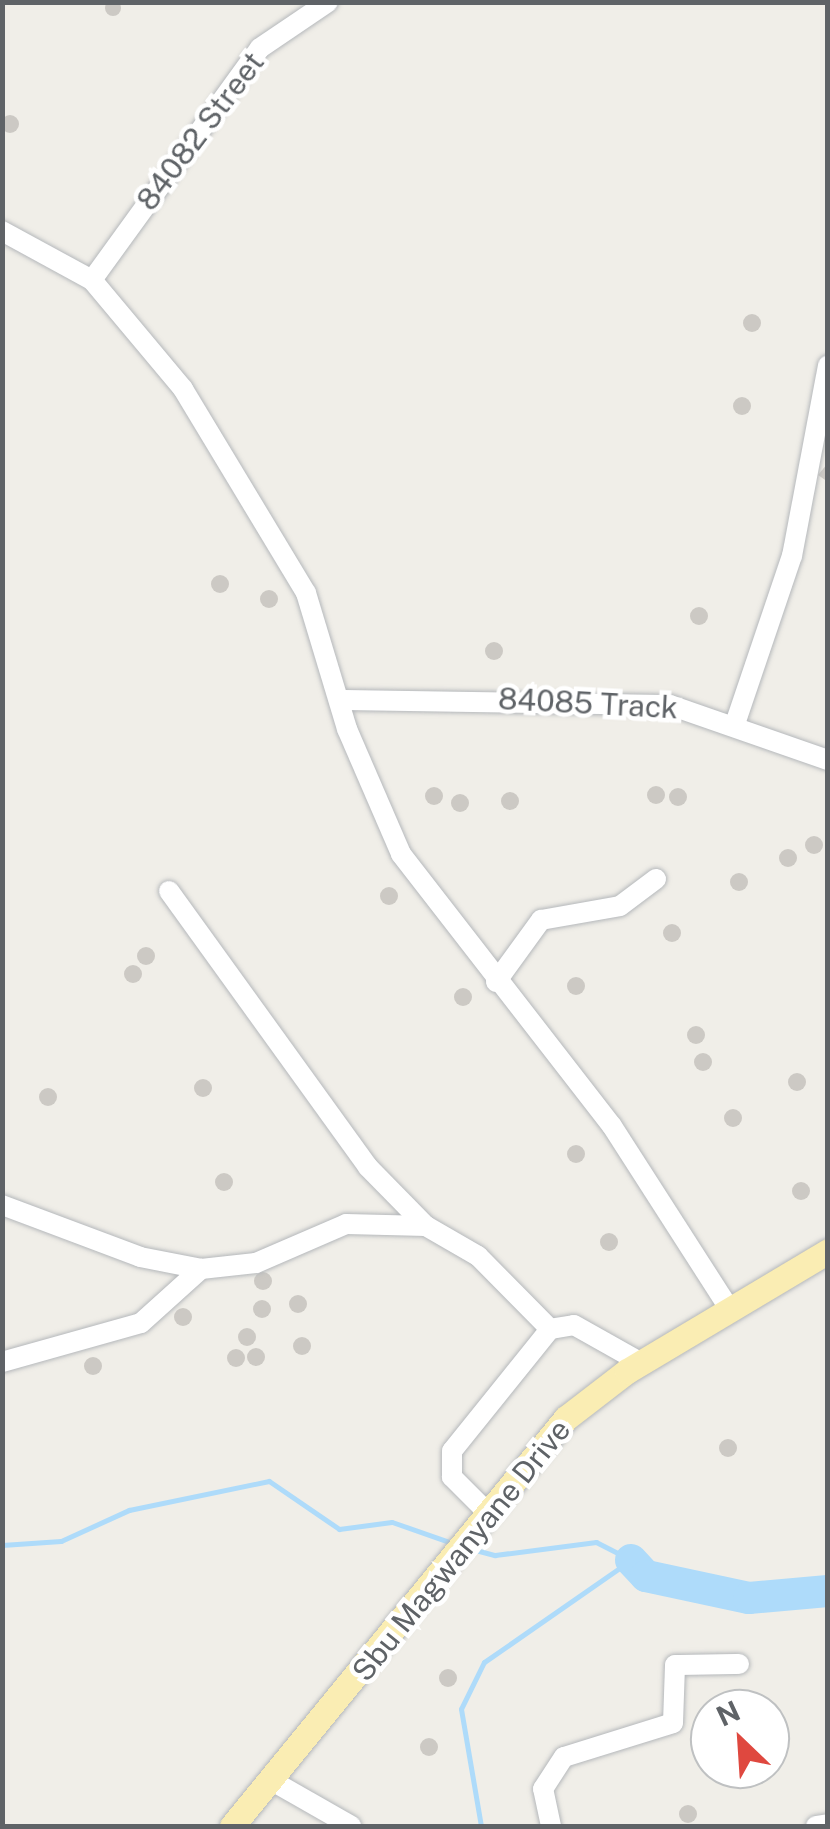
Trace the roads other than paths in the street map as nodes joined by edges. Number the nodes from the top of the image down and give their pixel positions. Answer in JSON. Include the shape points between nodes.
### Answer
{"nodes":[{"id":1,"x":328,"y":2,"type":"edge"},
{"id":2,"x":2,"y":231,"type":"edge"},
{"id":3,"x":92,"y":280,"type":"junction"},
{"id":4,"x":828,"y":366,"type":"edge"},
{"id":5,"x":339,"y":700,"type":"junction"},
{"id":6,"x":736,"y":721,"type":"junction"},
{"id":7,"x":828,"y":760,"type":"edge"},
{"id":8,"x":656,"y":879,"type":"dead end"},
{"id":9,"x":169,"y":890,"type":"dead end"},
{"id":10,"x":496,"y":982,"type":"junction"},
{"id":11,"x":2,"y":1206,"type":"edge"},
{"id":12,"x":426,"y":1226,"type":"junction"},
{"id":13,"x":828,"y":1251,"type":"edge"},
{"id":14,"x":201,"y":1268,"type":"junction"},
{"id":15,"x":728,"y":1308,"type":"junction"},
{"id":16,"x":550,"y":1329,"type":"junction"},
{"id":17,"x":2,"y":1362,"type":"edge"},
{"id":18,"x":640,"y":1362,"type":"junction"},
{"id":19,"x":481,"y":1515,"type":"junction"},
{"id":20,"x":739,"y":1664,"type":"dead end"},
{"id":21,"x":274,"y":1782,"type":"junction"},
{"id":22,"x":828,"y":1824,"type":"edge"},
{"id":23,"x":232,"y":1826,"type":"edge"},
{"id":24,"x":352,"y":1826,"type":"edge"},
{"id":25,"x":551,"y":1826,"type":"edge"},
{"id":26,"x":816,"y":1826,"type":"edge"}],
"edges":[{"from":1,"to":3,"type":"street","name":"84082 Street","via":[[260,48]]},
{"from":2,"to":3,"type":"street"},
{"from":3,"to":5,"type":"street","via":[[162,358],[264,515],[306,593]]},
{"from":4,"to":6,"type":"street","via":[[792,556]]},
{"from":5,"to":6,"type":"street","name":"84085 Track","via":[[626,700]]},
{"from":5,"to":10,"type":"street","via":[[401,854]]},
{"from":6,"to":7,"type":"street","name":"84085 Track"},
{"from":8,"to":10,"type":"street","via":[[620,906],[541,920]]},
{"from":9,"to":12,"type":"street","via":[[368,1167]]},
{"from":10,"to":15,"type":"street","via":[[612,1126]]},
{"from":11,"to":14,"type":"street","via":[[140,1257]]},
{"from":12,"to":14,"type":"street","via":[[346,1224],[256,1263]]},
{"from":12,"to":16,"type":"street","via":[[478,1256]]},
{"from":13,"to":15,"type":"main road","name":"Sbu Magwanyane Drive"},
{"from":14,"to":17,"type":"street","via":[[141,1324]]},
{"from":15,"to":18,"type":"main road","name":"Sbu Magwanyane Drive"},
{"from":16,"to":18,"type":"street","via":[[583,1328]]},
{"from":16,"to":19,"type":"street","via":[[452,1451],[452,1477]]},
{"from":18,"to":19,"type":"main road","name":"Sbu Magwanyane Drive","via":[[557,1428]]},
{"from":19,"to":21,"type":"main road","name":"Sbu Magwanyane Drive"},
{"from":20,"to":25,"type":"street","via":[[675,1664],[673,1723],[564,1758],[543,1789]]},
{"from":21,"to":23,"type":"main road","name":"Sbu Magwanyane Drive"},
{"from":21,"to":24,"type":"street"},
{"from":22,"to":26,"type":"street"}]}
